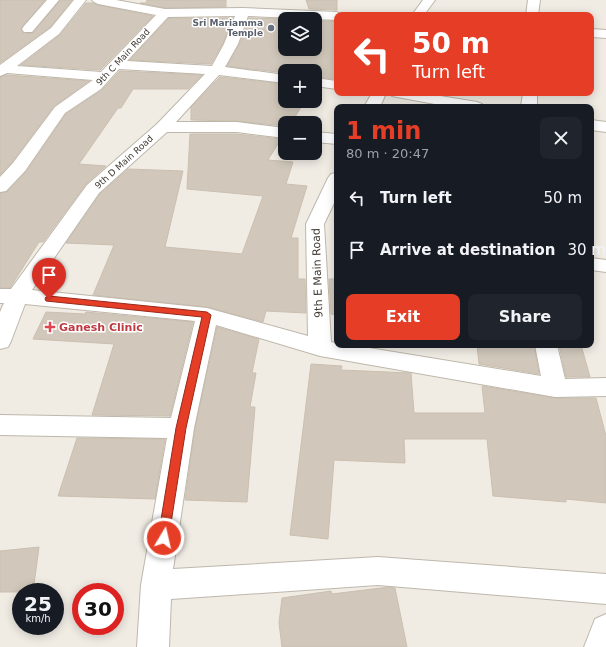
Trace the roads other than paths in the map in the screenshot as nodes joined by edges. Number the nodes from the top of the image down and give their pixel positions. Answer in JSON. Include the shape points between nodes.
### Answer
{"nodes":[{"id":1,"x":54,"y":0,"type":"edge"},
{"id":2,"x":80,"y":0,"type":"edge"},
{"id":3,"x":98,"y":0,"type":"edge"},
{"id":4,"x":296,"y":0,"type":"edge"},
{"id":5,"x":429,"y":0,"type":"edge"},
{"id":6,"x":534,"y":0,"type":"edge"},
{"id":7,"x":243,"y":12,"type":"junction"},
{"id":8,"x":291,"y":12,"type":"edge"},
{"id":9,"x":420,"y":12,"type":"edge"},
{"id":10,"x":532,"y":12,"type":"edge"},
{"id":11,"x":165,"y":13,"type":"junction"},
{"id":12,"x":278,"y":13,"type":"edge"},
{"id":13,"x":322,"y":15,"type":"edge"},
{"id":14,"x":334,"y":16,"type":"edge"},
{"id":15,"x":28,"y":30,"type":"dead end"},
{"id":16,"x":594,"y":33,"type":"edge"},
{"id":17,"x":606,"y":34,"type":"edge"},
{"id":18,"x":115,"y":65,"type":"junction"},
{"id":19,"x":216,"y":70,"type":"junction"},
{"id":20,"x":2,"y":71,"type":"edge"},
{"id":21,"x":105,"y":77,"type":"junction"},
{"id":22,"x":278,"y":78,"type":"edge"},
{"id":23,"x":322,"y":83,"type":"edge"},
{"id":24,"x":334,"y":85,"type":"edge"},
{"id":25,"x":414,"y":96,"type":"edge"},
{"id":26,"x":460,"y":104,"type":"edge"},
{"id":27,"x":594,"y":125,"type":"edge"},
{"id":28,"x":163,"y":127,"type":"junction"},
{"id":29,"x":606,"y":127,"type":"edge"},
{"id":30,"x":278,"y":132,"type":"edge"},
{"id":31,"x":322,"y":137,"type":"edge"},
{"id":32,"x":334,"y":139,"type":"edge"},
{"id":33,"x":334,"y":184,"type":"edge"},
{"id":34,"x":0,"y":187,"type":"edge"},
{"id":35,"x":594,"y":264,"type":"edge"},
{"id":36,"x":606,"y":266,"type":"edge"},
{"id":37,"x":9,"y":296,"type":"edge"},
{"id":38,"x":207,"y":315,"type":"junction"},
{"id":39,"x":0,"y":341,"type":"edge"},
{"id":40,"x":320,"y":348,"type":"junction"},
{"id":41,"x":547,"y":348,"type":"edge"},
{"id":42,"x":606,"y":387,"type":"edge"},
{"id":43,"x":555,"y":388,"type":"junction"},
{"id":44,"x":0,"y":425,"type":"edge"},
{"id":45,"x":181,"y":428,"type":"junction"},
{"id":46,"x":156,"y":585,"type":"junction"},
{"id":47,"x":606,"y":589,"type":"edge"},
{"id":48,"x":606,"y":630,"type":"edge"},
{"id":49,"x":153,"y":647,"type":"edge"},
{"id":50,"x":600,"y":647,"type":"edge"}],
"edges":[{"from":1,"to":15,"type":"street"},
{"from":2,"to":20,"type":"street","via":[[55,31]]},
{"from":3,"to":11,"type":"street"},
{"from":4,"to":8,"type":"street"},
{"from":5,"to":9,"type":"street"},
{"from":6,"to":10,"type":"street"},
{"from":7,"to":11,"type":"street"},
{"from":7,"to":12,"type":"street"},
{"from":7,"to":19,"type":"street","name":"9th D Main Road","via":[[232,44]]},
{"from":11,"to":18,"type":"street","name":"9th C Main Road"},
{"from":13,"to":14,"type":"street"},
{"from":16,"to":17,"type":"street"},
{"from":18,"to":19,"type":"street"},
{"from":18,"to":21,"type":"street","name":"9th C Main Road"},
{"from":19,"to":22,"type":"street"},
{"from":19,"to":28,"type":"street","name":"9th D Main Road"},
{"from":20,"to":21,"type":"street"},
{"from":21,"to":34,"type":"street","name":"9th C Main Road","via":[[60,110],[19,167]]},
{"from":23,"to":24,"type":"street"},
{"from":25,"to":26,"type":"street"},
{"from":27,"to":29,"type":"street"},
{"from":28,"to":30,"type":"street","via":[[237,127]]},
{"from":28,"to":37,"type":"street","name":"9th D Main Road","via":[[94,189]]},
{"from":31,"to":32,"type":"street"},
{"from":33,"to":40,"type":"street","name":"9th E Main Road","via":[[314,224]]},
{"from":35,"to":36,"type":"street"},
{"from":37,"to":38,"type":"street"},
{"from":37,"to":39,"type":"street","name":"9th D Main Road"},
{"from":38,"to":40,"type":"street"},
{"from":38,"to":45,"type":"street"},
{"from":40,"to":43,"type":"street"},
{"from":41,"to":43,"type":"street"},
{"from":42,"to":43,"type":"street"},
{"from":44,"to":45,"type":"street"},
{"from":45,"to":46,"type":"street"},
{"from":46,"to":47,"type":"street","via":[[378,571]]},
{"from":46,"to":49,"type":"street"},
{"from":48,"to":50,"type":"street"}]}
